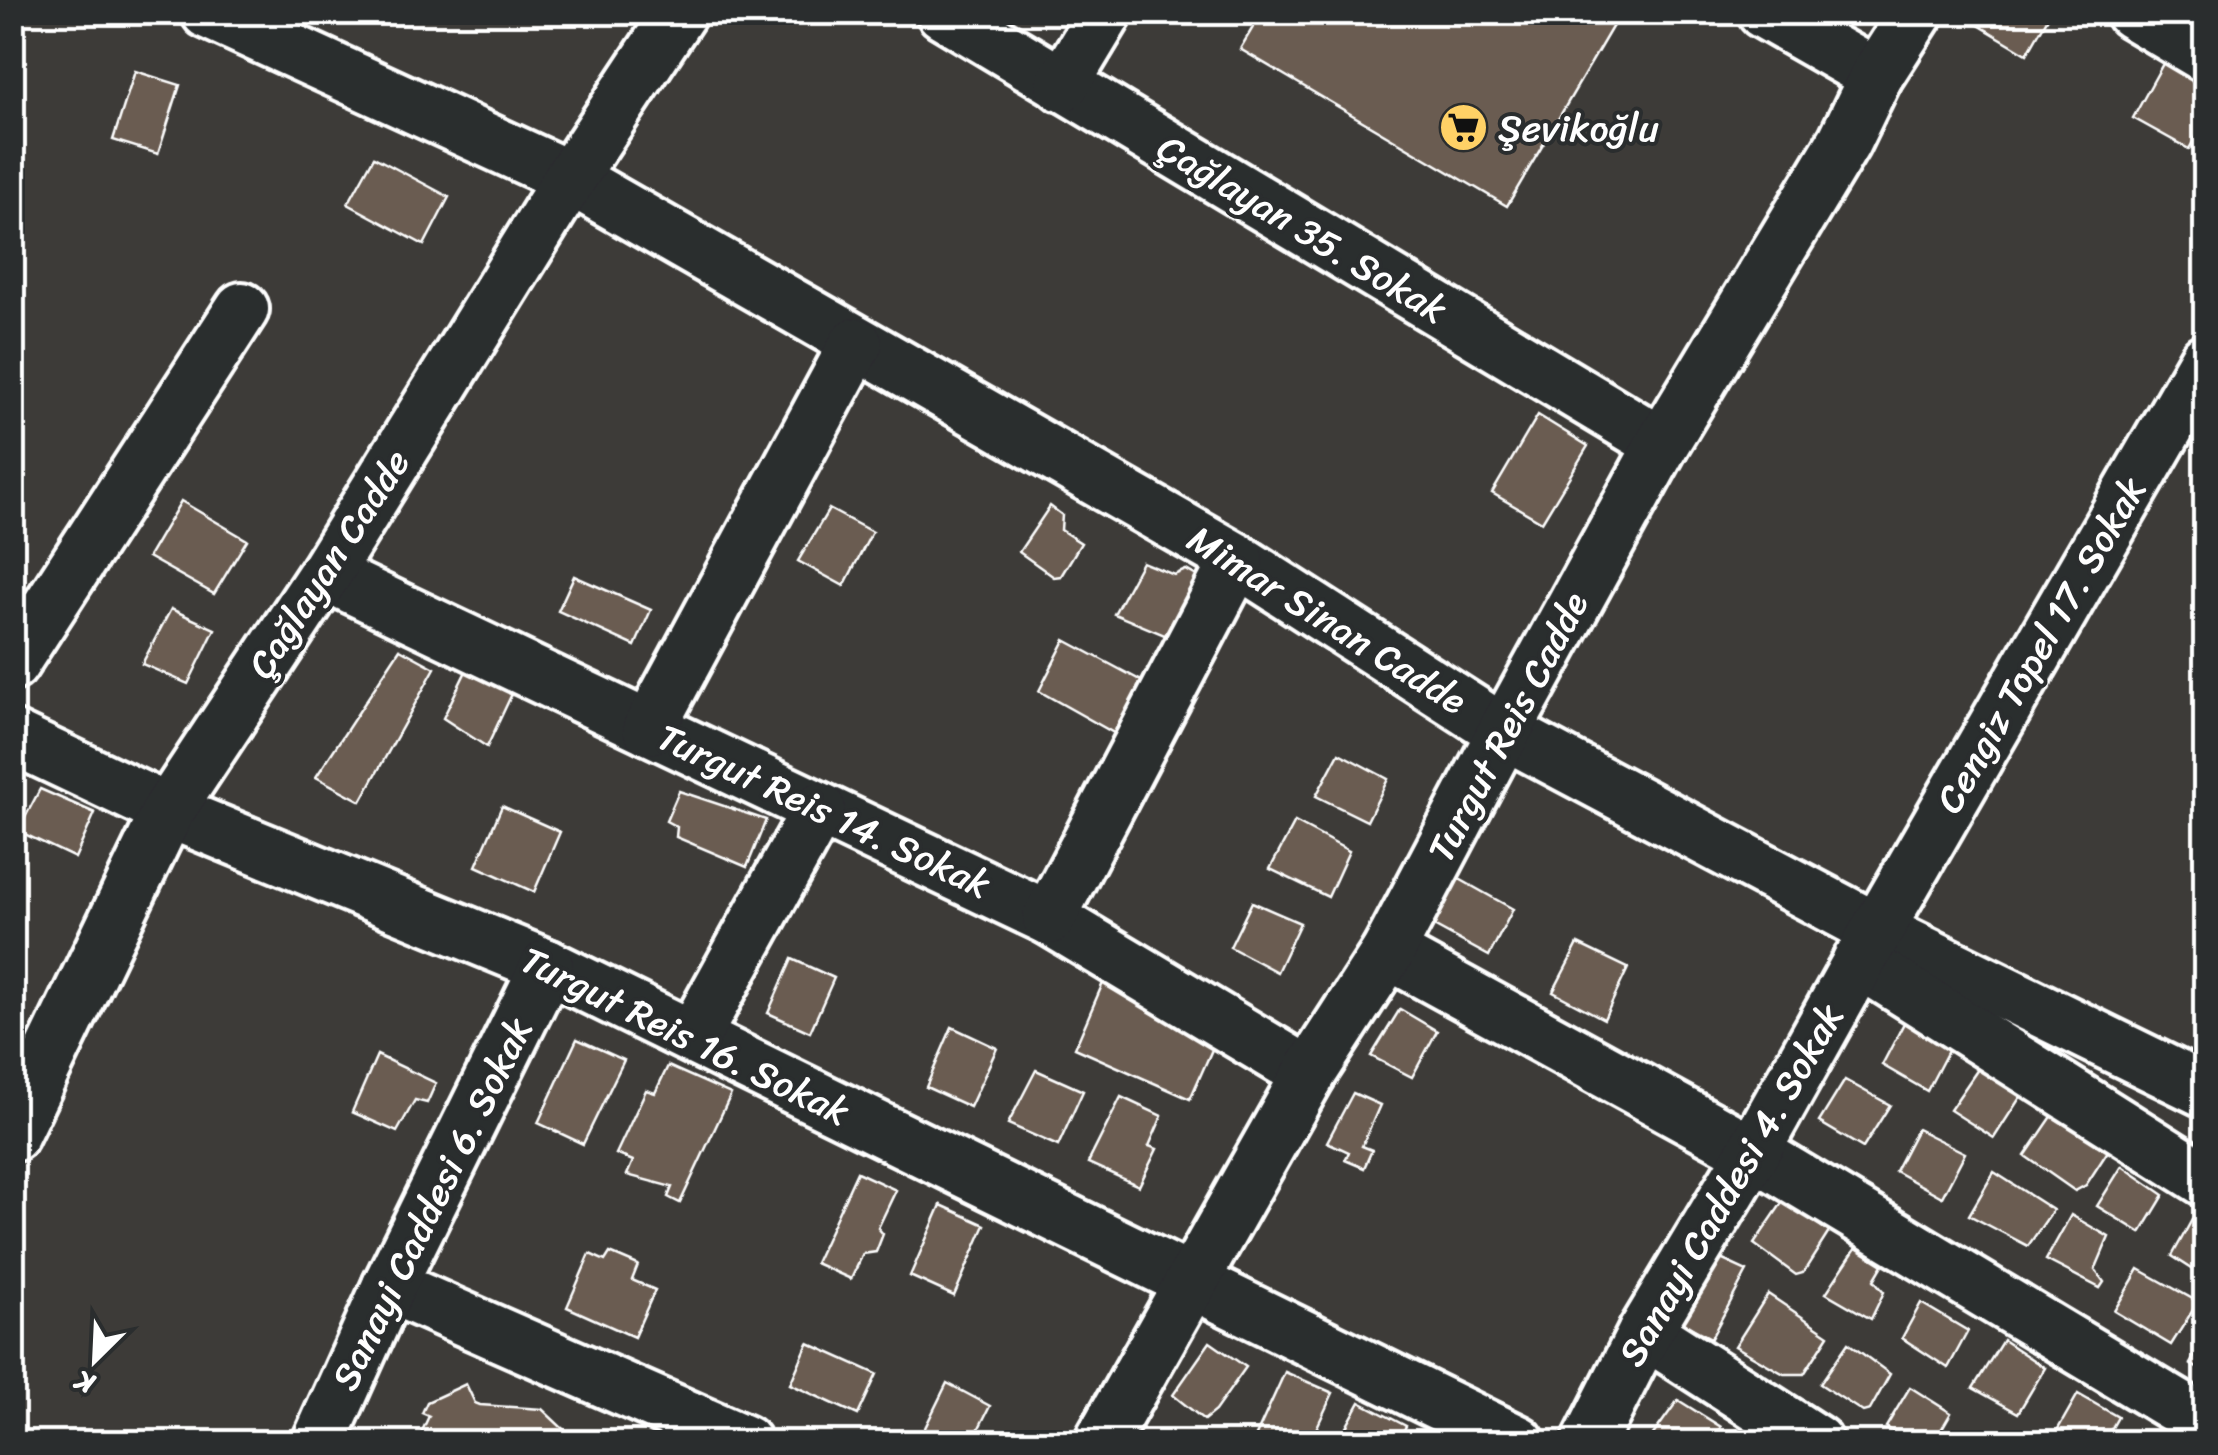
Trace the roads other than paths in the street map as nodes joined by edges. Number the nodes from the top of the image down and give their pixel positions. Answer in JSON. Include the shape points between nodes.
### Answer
{"nodes":[{"id":1,"x":208,"y":12,"type":"edge"},
{"id":2,"x":680,"y":12,"type":"edge"},
{"id":3,"x":943,"y":12,"type":"edge"},
{"id":4,"x":1106,"y":12,"type":"edge"},
{"id":5,"x":1764,"y":12,"type":"edge"},
{"id":6,"x":1918,"y":12,"type":"edge"},
{"id":7,"x":2132,"y":12,"type":"edge"},
{"id":8,"x":2206,"y":56,"type":"edge"},
{"id":9,"x":1876,"y":76,"type":"junction"},
{"id":10,"x":1062,"y":85,"type":"junction"},
{"id":11,"x":570,"y":178,"type":"junction"},
{"id":12,"x":242,"y":308,"type":"dead end"},
{"id":13,"x":856,"y":344,"type":"junction"},
{"id":14,"x":2206,"y":360,"type":"edge"},
{"id":15,"x":1662,"y":444,"type":"junction"},
{"id":16,"x":1237,"y":560,"type":"junction"},
{"id":17,"x":325,"y":574,"type":"junction"},
{"id":18,"x":12,"y":664,"type":"edge"},
{"id":19,"x":649,"y":728,"type":"junction"},
{"id":20,"x":1504,"y":732,"type":"junction"},
{"id":21,"x":12,"y":737,"type":"edge"},
{"id":22,"x":819,"y":809,"type":"junction"},
{"id":23,"x":168,"y":811,"type":"junction"},
{"id":24,"x":1049,"y":918,"type":"junction"},
{"id":25,"x":1868,"y":946,"type":"junction"},
{"id":26,"x":1388,"y":952,"type":"junction"},
{"id":27,"x":547,"y":966,"type":"junction"},
{"id":28,"x":692,"y":1036,"type":"junction"},
{"id":29,"x":1309,"y":1074,"type":"junction"},
{"id":30,"x":2206,"y":1091,"type":"edge"},
{"id":31,"x":12,"y":1135,"type":"edge"},
{"id":32,"x":1753,"y":1152,"type":"junction"},
{"id":33,"x":2206,"y":1180,"type":"edge"},
{"id":34,"x":1192,"y":1283,"type":"junction"},
{"id":35,"x":389,"y":1286,"type":"junction"},
{"id":36,"x":1645,"y":1332,"type":"junction"},
{"id":37,"x":2206,"y":1424,"type":"edge"},
{"id":38,"x":319,"y":1442,"type":"edge"},
{"id":39,"x":744,"y":1442,"type":"edge"},
{"id":40,"x":1101,"y":1442,"type":"edge"},
{"id":41,"x":1518,"y":1442,"type":"edge"},
{"id":42,"x":1589,"y":1442,"type":"edge"},
{"id":43,"x":1816,"y":1442,"type":"edge"}],
"edges":[{"from":1,"to":11,"type":"street","name":"Mimar Sinan Cadde"},
{"from":2,"to":11,"type":"street","name":"Çağlayan Cadde"},
{"from":3,"to":10,"type":"street","name":"Çağlayan 35. Sokak"},
{"from":4,"to":10,"type":"street"},
{"from":5,"to":9,"type":"street"},
{"from":6,"to":9,"type":"street","name":"Turgut Reis Cadde"},
{"from":7,"to":8,"type":"street"},
{"from":9,"to":15,"type":"street","name":"Turgut Reis Cadde","via":[[1844,142]]},
{"from":10,"to":15,"type":"street","name":"Çağlayan 35. Sokak"},
{"from":11,"to":13,"type":"street","name":"Mimar Sinan Cadde"},
{"from":11,"to":17,"type":"street","name":"Çağlayan Cadde"},
{"from":12,"to":18,"type":"street"},
{"from":13,"to":16,"type":"street","name":"Mimar Sinan Cadde"},
{"from":13,"to":19,"type":"street"},
{"from":14,"to":25,"type":"street","name":"Cengiz Topel 17. Sokak"},
{"from":15,"to":20,"type":"street","name":"Turgut Reis Cadde"},
{"from":16,"to":20,"type":"street","name":"Mimar Sinan Cadde"},
{"from":16,"to":24,"type":"street"},
{"from":17,"to":19,"type":"street","name":"Turgut Reis 14. Sokak"},
{"from":17,"to":23,"type":"street","name":"Çağlayan Cadde"},
{"from":19,"to":22,"type":"street","name":"Turgut Reis 14. Sokak"},
{"from":20,"to":25,"type":"street","name":"Mimar Sinan Cadde"},
{"from":20,"to":26,"type":"street","name":"Turgut Reis Cadde"},
{"from":21,"to":23,"type":"street","name":"Turgut Reis 16. Sokak"},
{"from":22,"to":24,"type":"street","name":"Turgut Reis 14. Sokak"},
{"from":22,"to":28,"type":"street"},
{"from":23,"to":27,"type":"street","name":"Turgut Reis 16. Sokak"},
{"from":23,"to":31,"type":"street","name":"Çağlayan Cadde"},
{"from":24,"to":29,"type":"street","name":"Turgut Reis 14. Sokak"},
{"from":25,"to":30,"type":"street","name":"Mimar Sinan Cadde"},
{"from":25,"to":32,"type":"street","name":"Sanayi Caddesi 4. Sokak"},
{"from":25,"to":33,"type":"street"},
{"from":26,"to":29,"type":"street","name":"Turgut Reis Cadde"},
{"from":26,"to":32,"type":"street"},
{"from":27,"to":28,"type":"street","name":"Turgut Reis 16. Sokak"},
{"from":27,"to":35,"type":"street","name":"Sanayi Caddesi 6. Sokak"},
{"from":28,"to":34,"type":"street","name":"Turgut Reis 16. Sokak"},
{"from":29,"to":34,"type":"street","name":"Turgut Reis Cadde"},
{"from":32,"to":36,"type":"street","name":"Sanayi Caddesi 4. Sokak"},
{"from":32,"to":37,"type":"street"},
{"from":34,"to":40,"type":"street","name":"Turgut Reis Cadde"},
{"from":34,"to":41,"type":"street","name":"Turgut Reis 16. Sokak"},
{"from":35,"to":38,"type":"street","name":"Sanayi Caddesi 6. Sokak"},
{"from":35,"to":39,"type":"street"},
{"from":36,"to":42,"type":"street","name":"Sanayi Caddesi 4. Sokak"},
{"from":36,"to":43,"type":"street"}]}
